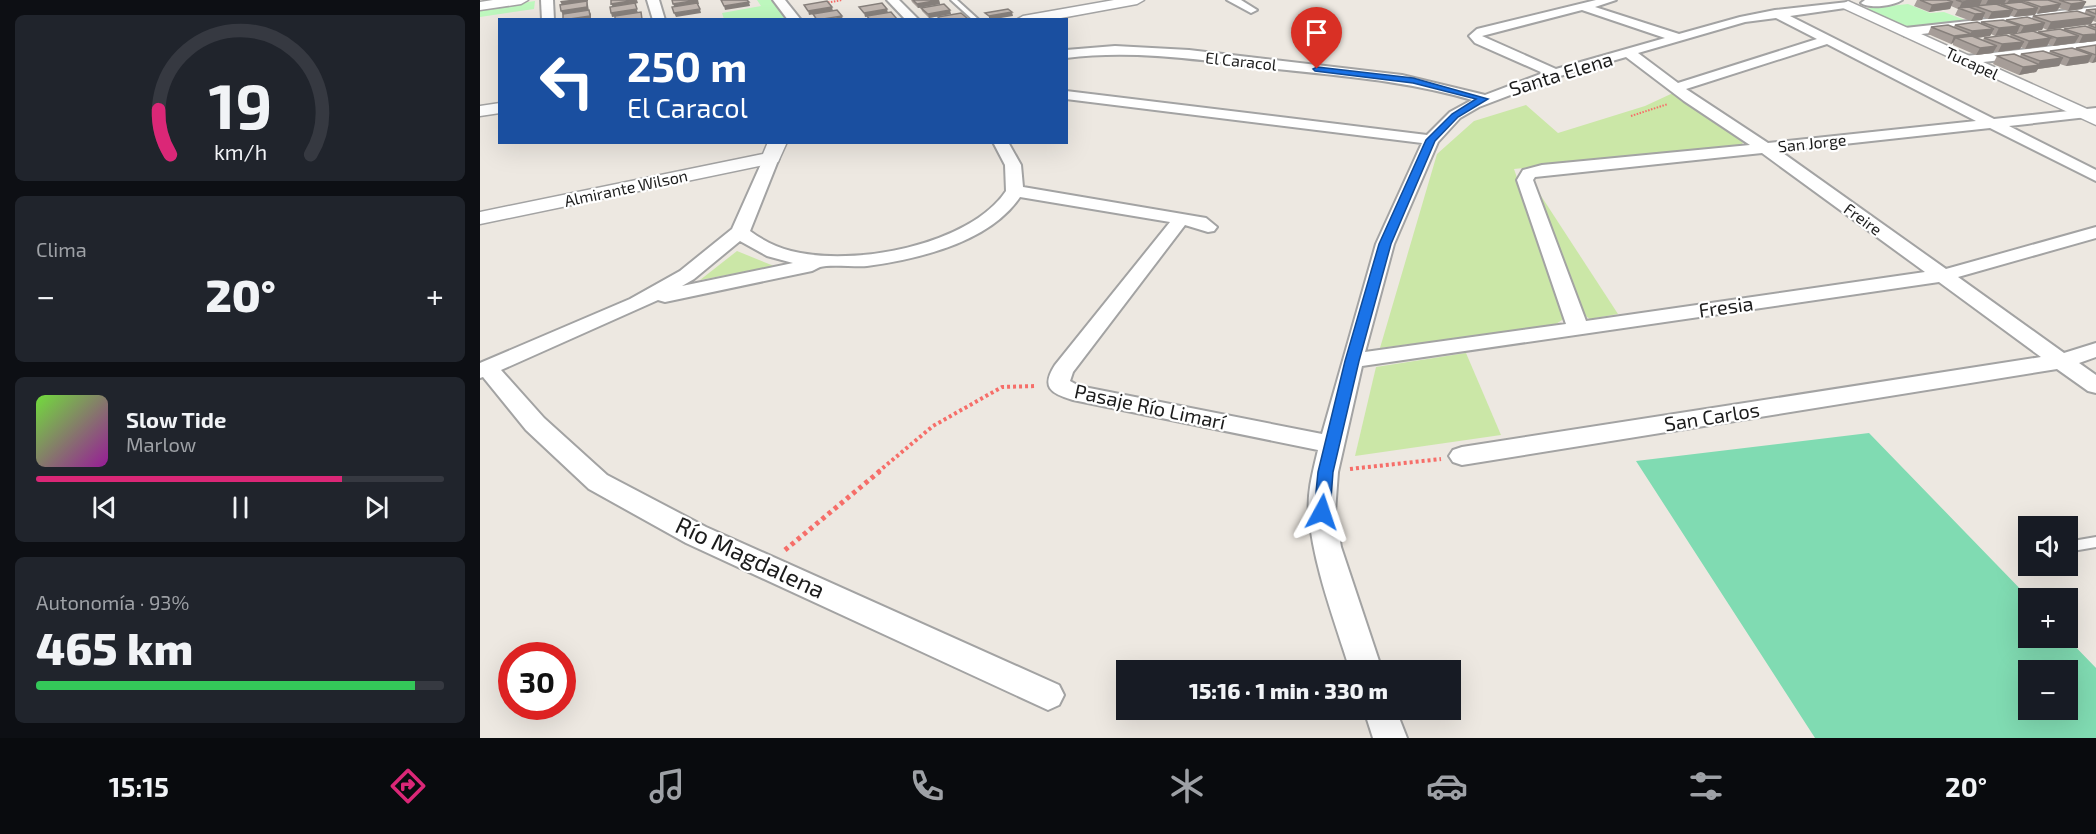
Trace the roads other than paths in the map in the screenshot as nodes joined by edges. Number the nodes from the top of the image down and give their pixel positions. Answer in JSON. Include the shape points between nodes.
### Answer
{"nodes":[{"id":1,"x":521,"y":0,"type":"edge"},
{"id":2,"x":547,"y":0,"type":"edge"},
{"id":3,"x":654,"y":0,"type":"edge"},
{"id":4,"x":893,"y":0,"type":"edge"},
{"id":5,"x":954,"y":0,"type":"edge"},
{"id":6,"x":1137,"y":0,"type":"edge"},
{"id":7,"x":1233,"y":0,"type":"edge"},
{"id":8,"x":1610,"y":0,"type":"edge"},
{"id":9,"x":1896,"y":0,"type":"edge"},
{"id":10,"x":2074,"y":0,"type":"edge"},
{"id":11,"x":1111,"y":2,"type":"edge"},
{"id":12,"x":1857,"y":3,"type":"edge"},
{"id":13,"x":782,"y":4,"type":"edge"},
{"id":14,"x":480,"y":6,"type":"edge"},
{"id":15,"x":1583,"y":7,"type":"junction"},
{"id":16,"x":1771,"y":8,"type":"junction"},
{"id":17,"x":2096,"y":9,"type":"edge"},
{"id":18,"x":1251,"y":10,"type":"dead end"},
{"id":19,"x":548,"y":18,"type":"edge"},
{"id":20,"x":658,"y":18,"type":"edge"},
{"id":21,"x":793,"y":18,"type":"edge"},
{"id":22,"x":911,"y":18,"type":"edge"},
{"id":23,"x":975,"y":18,"type":"edge"},
{"id":24,"x":1033,"y":18,"type":"edge"},
{"id":25,"x":1905,"y":32,"type":"junction"},
{"id":26,"x":1679,"y":38,"type":"junction"},
{"id":27,"x":1827,"y":40,"type":"junction"},
{"id":28,"x":2096,"y":45,"type":"edge"},
{"id":29,"x":1629,"y":53,"type":"junction"},
{"id":30,"x":1068,"y":54,"type":"edge"},
{"id":31,"x":1966,"y":60,"type":"junction"},
{"id":32,"x":1555,"y":73,"type":"junction"},
{"id":33,"x":1682,"y":93,"type":"junction"},
{"id":34,"x":1068,"y":95,"type":"edge"},
{"id":35,"x":1484,"y":99,"type":"junction"},
{"id":36,"x":498,"y":108,"type":"edge"},
{"id":37,"x":480,"y":111,"type":"edge"},
{"id":38,"x":2091,"y":115,"type":"edge"},
{"id":39,"x":1992,"y":124,"type":"junction"},
{"id":40,"x":1431,"y":140,"type":"junction"},
{"id":41,"x":1001,"y":144,"type":"edge"},
{"id":42,"x":1765,"y":148,"type":"junction"},
{"id":43,"x":775,"y":150,"type":"edge"},
{"id":44,"x":2096,"y":176,"type":"edge"},
{"id":45,"x":1015,"y":191,"type":"junction"},
{"id":46,"x":480,"y":218,"type":"edge"},
{"id":47,"x":1177,"y":226,"type":"dead end"},
{"id":48,"x":1208,"y":227,"type":"dead end"},
{"id":49,"x":740,"y":232,"type":"junction"},
{"id":50,"x":2096,"y":232,"type":"edge"},
{"id":51,"x":830,"y":262,"type":"junction"},
{"id":52,"x":1941,"y":276,"type":"junction"},
{"id":53,"x":638,"y":303,"type":"junction"},
{"id":54,"x":1578,"y":328,"type":"junction"},
{"id":55,"x":2096,"y":350,"type":"edge"},
{"id":56,"x":1352,"y":361,"type":"junction"},
{"id":57,"x":2061,"y":361,"type":"junction"},
{"id":58,"x":483,"y":370,"type":"edge"},
{"id":59,"x":2096,"y":386,"type":"edge"},
{"id":60,"x":1333,"y":444,"type":"junction"},
{"id":61,"x":1462,"y":456,"type":"road end"},
{"id":62,"x":2096,"y":542,"type":"edge"},
{"id":63,"x":2078,"y":545,"type":"edge"},
{"id":64,"x":1363,"y":660,"type":"edge"},
{"id":65,"x":1048,"y":695,"type":"dead end"},
{"id":66,"x":1384,"y":720,"type":"edge"},
{"id":67,"x":1390,"y":738,"type":"edge"}],
"edges":[{"from":1,"to":14,"type":"street"},
{"from":2,"to":19,"type":"street"},
{"from":3,"to":20,"type":"street"},
{"from":4,"to":22,"type":"street"},
{"from":5,"to":23,"type":"lane"},
{"from":6,"to":11,"type":"street"},
{"from":7,"to":18,"type":"street"},
{"from":8,"to":15,"type":"street"},
{"from":9,"to":12,"type":"street","name":"Santa Elena"},
{"from":10,"to":17,"type":"street"},
{"from":11,"to":24,"type":"street"},
{"from":12,"to":16,"type":"street","name":"Santa Elena","via":[[1796,10]]},
{"from":12,"to":25,"type":"street","name":"Tucapel"},
{"from":13,"to":21,"type":"street"},
{"from":15,"to":26,"type":"street"},
{"from":15,"to":32,"type":"street","via":[[1475,36]]},
{"from":16,"to":26,"type":"street","name":"Santa Elena"},
{"from":16,"to":27,"type":"street"},
{"from":17,"to":25,"type":"street"},
{"from":25,"to":31,"type":"street","name":"Tucapel"},
{"from":26,"to":29,"type":"street","name":"Santa Elena"},
{"from":27,"to":33,"type":"street"},
{"from":27,"to":39,"type":"street"},
{"from":28,"to":31,"type":"street"},
{"from":29,"to":32,"type":"street","name":"Santa Elena"},
{"from":29,"to":33,"type":"street","name":"Freire"},
{"from":30,"to":35,"type":"street","name":"El Caracol","via":[[1121,51],[1236,60],[1413,81]]},
{"from":31,"to":38,"type":"street","name":"Tucapel"},
{"from":32,"to":35,"type":"street","name":"Santa Elena"},
{"from":33,"to":42,"type":"street","name":"Freire"},
{"from":34,"to":40,"type":"street"},
{"from":35,"to":40,"type":"street","name":"Santa Elena","via":[[1455,116]]},
{"from":36,"to":37,"type":"street"},
{"from":38,"to":39,"type":"street","name":"San Jorge"},
{"from":39,"to":42,"type":"street","name":"San Jorge"},
{"from":39,"to":44,"type":"street"},
{"from":40,"to":56,"type":"street","name":"Santa Elena","via":[[1385,244]]},
{"from":41,"to":45,"type":"street","via":[[1013,165]]},
{"from":42,"to":52,"type":"street","name":"Freire"},
{"from":42,"to":54,"type":"street","name":"San Jorge","via":[[1529,174],[1525,180]]},
{"from":43,"to":46,"type":"street","name":"Almirante Wilson"},
{"from":43,"to":49,"type":"street"},
{"from":45,"to":48,"type":"street","via":[[1200,222]]},
{"from":45,"to":51,"type":"street","via":[[998,214],[959,236],[879,257]]},
{"from":47,"to":60,"type":"street","name":"Pasaje Río Limarí","via":[[1063,370],[1059,385],[1072,392]]},
{"from":49,"to":51,"type":"street","via":[[775,252]]},
{"from":49,"to":53,"type":"street","via":[[687,275]]},
{"from":50,"to":52,"type":"street","name":"Fresia"},
{"from":51,"to":53,"type":"street"},
{"from":52,"to":54,"type":"street","name":"Fresia"},
{"from":52,"to":57,"type":"street","name":"Freire"},
{"from":53,"to":58,"type":"street"},
{"from":54,"to":56,"type":"street","name":"Fresia"},
{"from":55,"to":57,"type":"street","name":"San Carlos"},
{"from":56,"to":60,"type":"street","name":"Santa Elena"},
{"from":57,"to":59,"type":"street","name":"Freire"},
{"from":57,"to":61,"type":"street","name":"San Carlos"},
{"from":58,"to":65,"type":"street","name":"Río Magdalena","via":[[598,482],[696,535]]},
{"from":60,"to":64,"type":"street","name":"Santa Elena","via":[[1322,512],[1327,547]]},
{"from":62,"to":63,"type":"lane"},
{"from":66,"to":67,"type":"street"}]}
